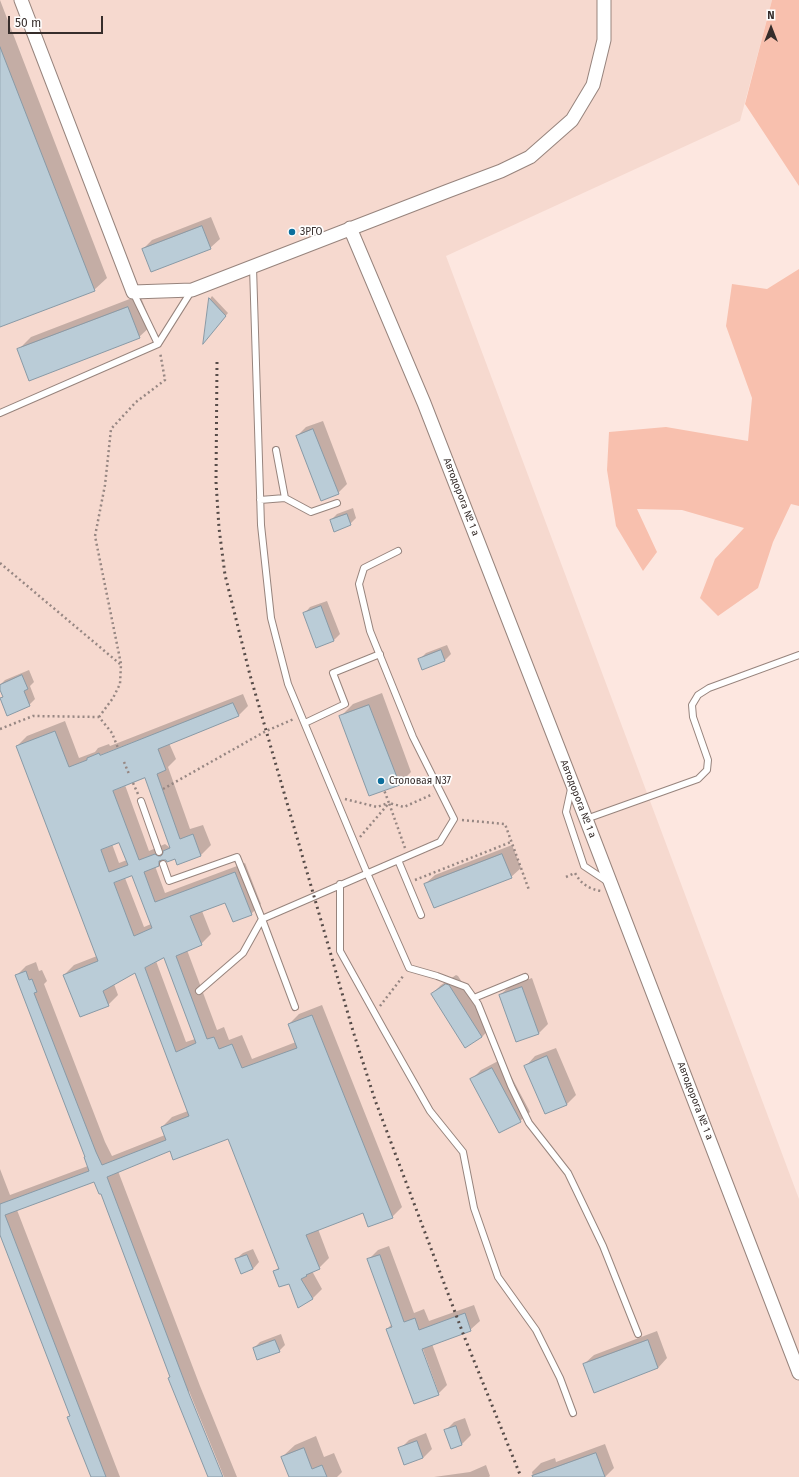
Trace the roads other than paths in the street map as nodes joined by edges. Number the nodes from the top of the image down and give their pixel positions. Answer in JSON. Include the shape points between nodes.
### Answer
{"nodes":[{"id":1,"x":21,"y":0,"type":"edge"},
{"id":2,"x":604,"y":0,"type":"edge"},
{"id":3,"x":350,"y":228,"type":"junction"},
{"id":4,"x":253,"y":267,"type":"junction"},
{"id":5,"x":192,"y":290,"type":"junction"},
{"id":6,"x":133,"y":292,"type":"junction"},
{"id":7,"x":158,"y":344,"type":"junction"},
{"id":8,"x":0,"y":413,"type":"edge"},
{"id":9,"x":276,"y":450,"type":"dead end"},
{"id":10,"x":285,"y":498,"type":"junction"},
{"id":11,"x":260,"y":500,"type":"junction"},
{"id":12,"x":337,"y":503,"type":"dead end"},
{"id":13,"x":398,"y":551,"type":"dead end"},
{"id":14,"x":380,"y":654,"type":"junction"},
{"id":15,"x":799,"y":655,"type":"edge"},
{"id":16,"x":305,"y":723,"type":"junction"},
{"id":17,"x":572,"y":784,"type":"junction"},
{"id":18,"x":141,"y":801,"type":"dead end"},
{"id":19,"x":586,"y":820,"type":"junction"},
{"id":20,"x":159,"y":852,"type":"dead end"},
{"id":21,"x":398,"y":860,"type":"junction"},
{"id":22,"x":163,"y":864,"type":"dead end"},
{"id":23,"x":367,"y":873,"type":"junction"},
{"id":24,"x":340,"y":884,"type":"junction"},
{"id":25,"x":607,"y":888,"type":"junction"},
{"id":26,"x":421,"y":915,"type":"dead end"},
{"id":27,"x":262,"y":919,"type":"junction"},
{"id":28,"x":525,"y":977,"type":"dead end"},
{"id":29,"x":199,"y":991,"type":"dead end"},
{"id":30,"x":474,"y":998,"type":"junction"},
{"id":31,"x":295,"y":1007,"type":"dead end"},
{"id":32,"x":638,"y":1334,"type":"dead end"},
{"id":33,"x":799,"y":1373,"type":"edge"},
{"id":34,"x":573,"y":1412,"type":"dead end"}],
"edges":[{"from":1,"to":6,"type":"street"},
{"from":2,"to":3,"type":"street","via":[[604,40],[593,85],[572,120],[530,157],[501,171]]},
{"from":3,"to":4,"type":"street"},
{"from":3,"to":17,"type":"street","name":"Автодорога № 1 а","via":[[424,403]]},
{"from":4,"to":5,"type":"street"},
{"from":4,"to":11,"type":"lane"},
{"from":5,"to":6,"type":"street"},
{"from":5,"to":7,"type":"lane"},
{"from":6,"to":7,"type":"lane"},
{"from":7,"to":8,"type":"lane"},
{"from":9,"to":10,"type":"lane"},
{"from":10,"to":11,"type":"lane"},
{"from":10,"to":12,"type":"lane","via":[[311,512]]},
{"from":11,"to":16,"type":"lane","via":[[271,618],[288,684]]},
{"from":13,"to":14,"type":"lane","via":[[364,568],[359,584],[370,631]]},
{"from":14,"to":16,"type":"lane","via":[[333,673],[345,704]]},
{"from":14,"to":21,"type":"lane","via":[[412,737],[454,819],[440,842]]},
{"from":15,"to":19,"type":"lane","via":[[709,688],[698,695],[692,705],[693,717],[708,760],[707,770],[698,780]]},
{"from":16,"to":23,"type":"lane"},
{"from":17,"to":19,"type":"street","name":"Автодорога № 1 а"},
{"from":17,"to":25,"type":"lane","via":[[566,812],[584,866]]},
{"from":18,"to":20,"type":"lane"},
{"from":19,"to":25,"type":"street","name":"Автодорога № 1 а"},
{"from":21,"to":23,"type":"lane"},
{"from":21,"to":26,"type":"lane"},
{"from":22,"to":27,"type":"lane","via":[[169,881],[237,857]]},
{"from":23,"to":24,"type":"lane"},
{"from":23,"to":30,"type":"lane","via":[[409,968],[466,987]]},
{"from":24,"to":27,"type":"lane"},
{"from":24,"to":34,"type":"lane","via":[[340,951],[430,1111],[463,1152],[474,1208],[498,1277],[536,1330],[560,1378]]},
{"from":25,"to":33,"type":"street","name":"Автодорога № 1 а"},
{"from":27,"to":29,"type":"lane","via":[[244,954]]},
{"from":27,"to":31,"type":"lane"},
{"from":28,"to":30,"type":"lane"},
{"from":30,"to":32,"type":"lane","via":[[529,1123],[568,1173],[603,1246]]}]}
